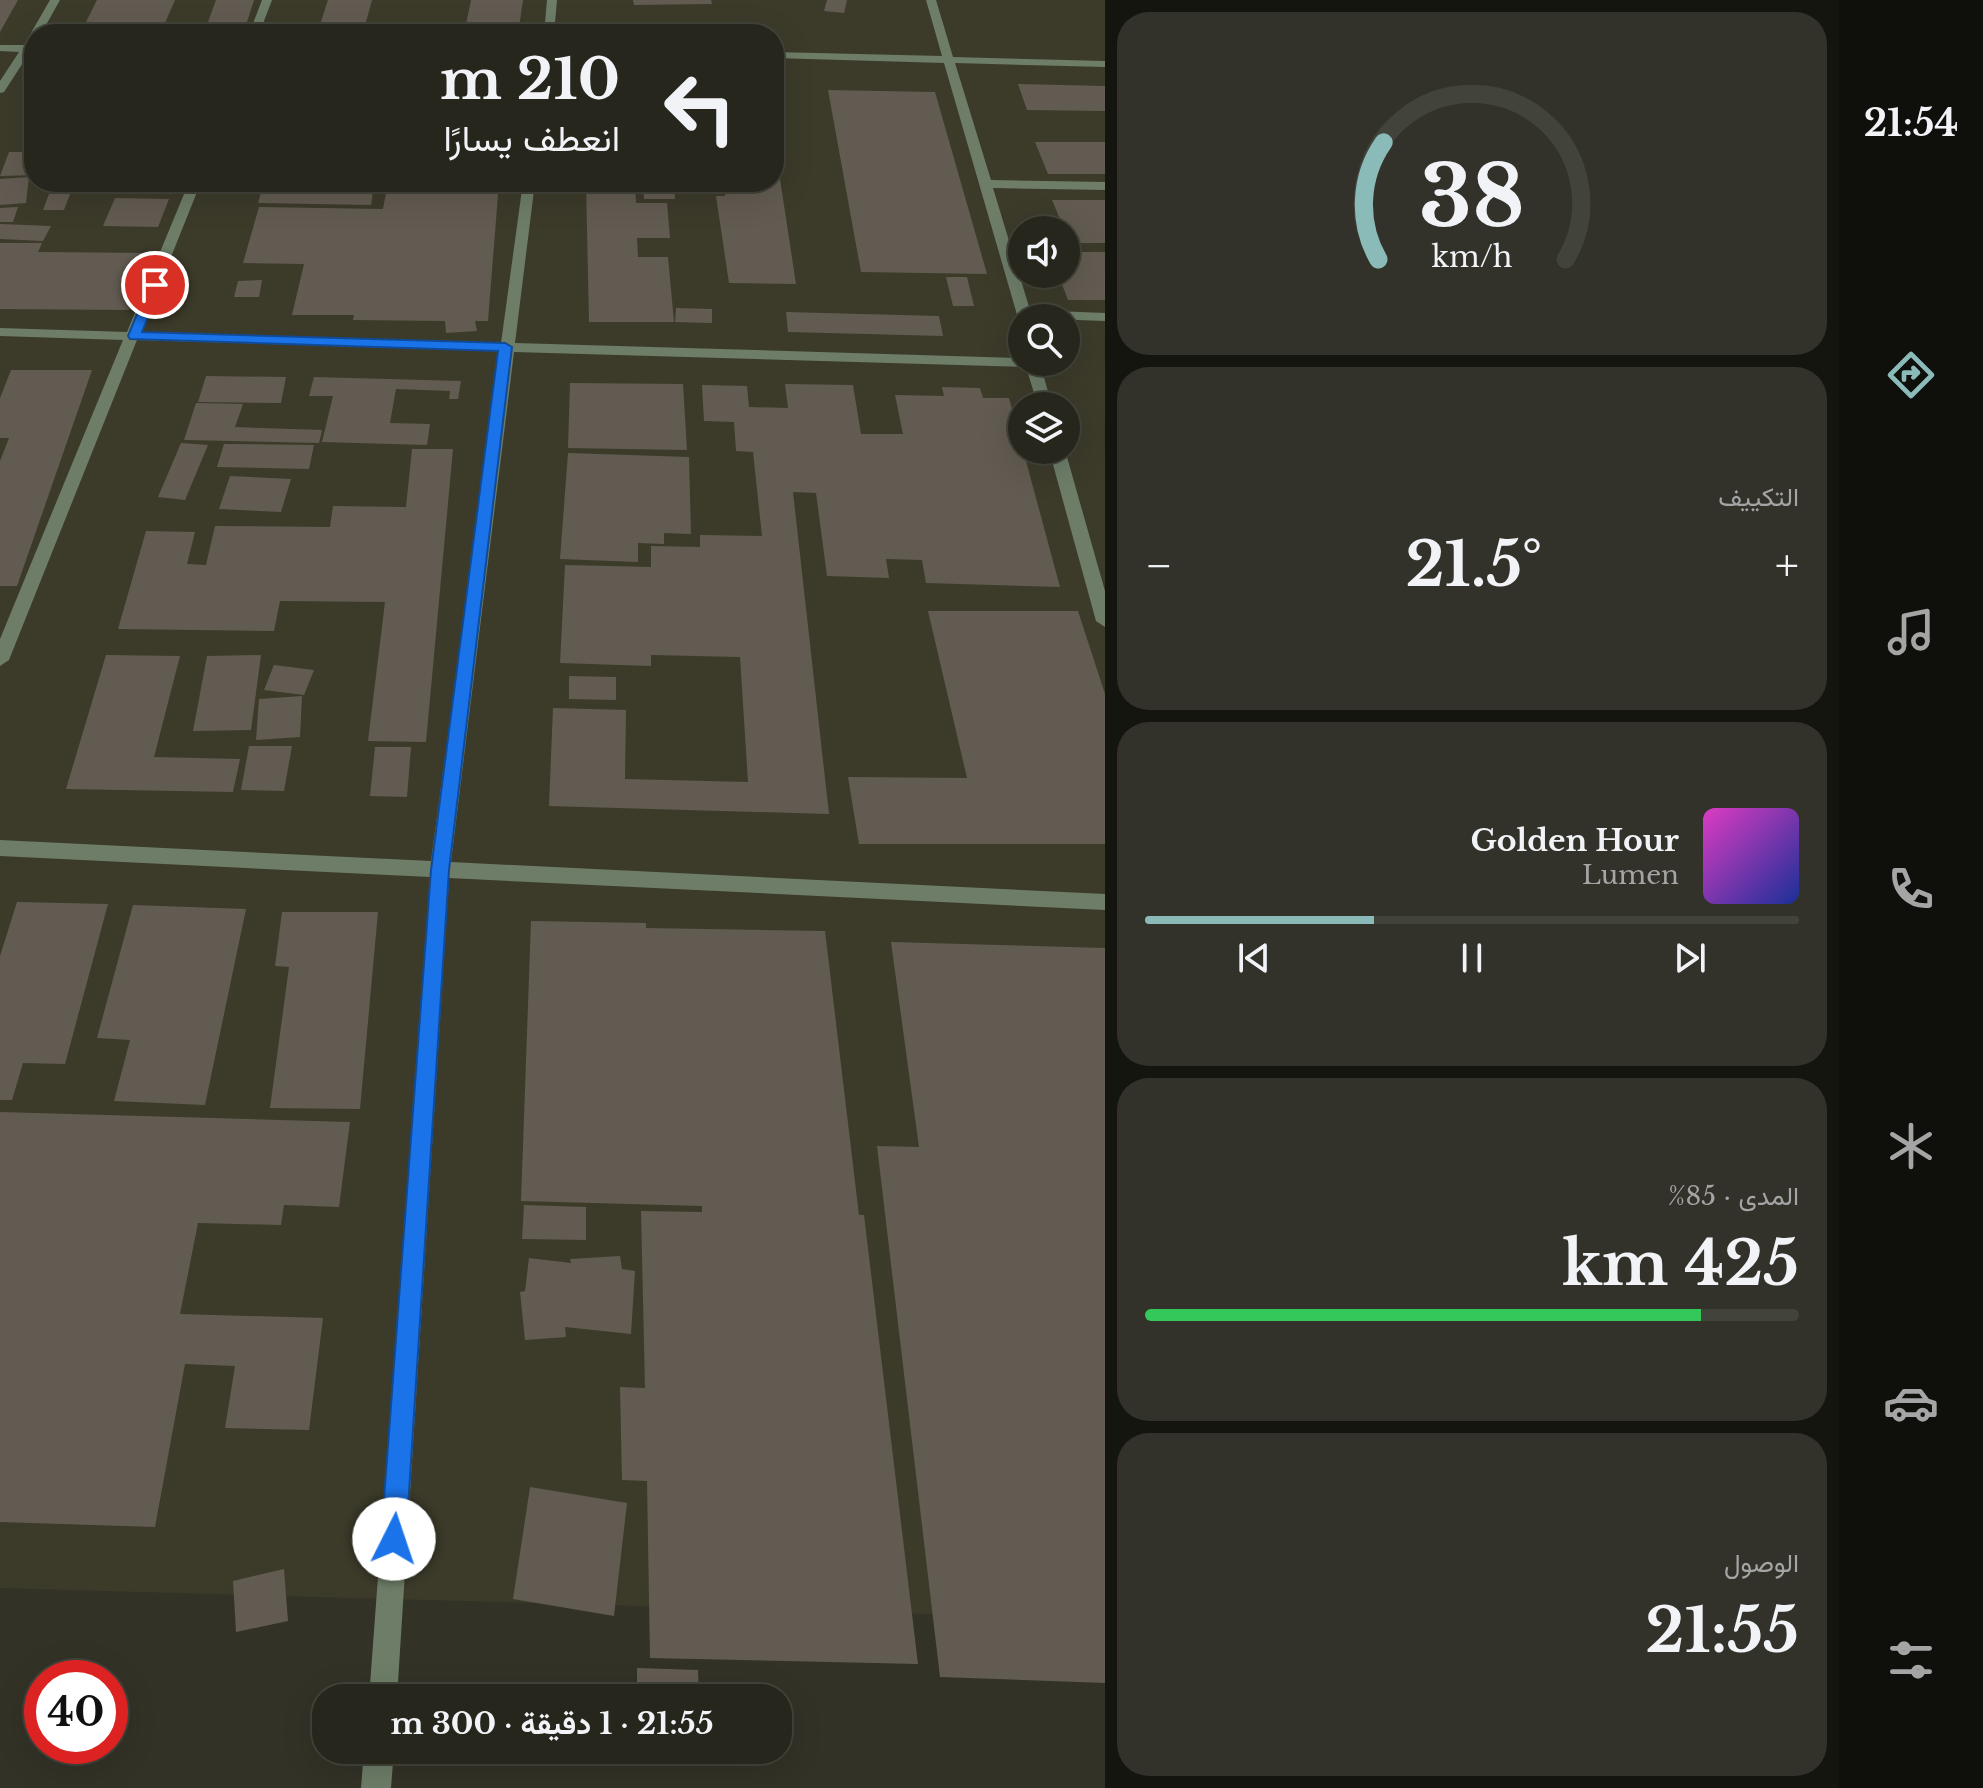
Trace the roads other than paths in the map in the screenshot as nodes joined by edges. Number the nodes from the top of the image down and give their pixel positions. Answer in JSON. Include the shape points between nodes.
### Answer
{"nodes":[{"id":1,"x":55,"y":0,"type":"edge"},
{"id":2,"x":267,"y":0,"type":"edge"},
{"id":3,"x":552,"y":0,"type":"edge"},
{"id":4,"x":931,"y":0,"type":"edge"},
{"id":5,"x":42,"y":24,"type":"edge"},
{"id":6,"x":258,"y":24,"type":"edge"},
{"id":7,"x":550,"y":24,"type":"edge"},
{"id":8,"x":24,"y":44,"type":"edge"},
{"id":9,"x":0,"y":48,"type":"edge"},
{"id":10,"x":24,"y":55,"type":"edge"},
{"id":11,"x":784,"y":55,"type":"edge"},
{"id":12,"x":947,"y":58,"type":"junction"},
{"id":13,"x":1105,"y":64,"type":"edge"},
{"id":14,"x":0,"y":90,"type":"edge"},
{"id":15,"x":986,"y":184,"type":"junction"},
{"id":16,"x":1105,"y":186,"type":"edge"},
{"id":17,"x":191,"y":192,"type":"edge"},
{"id":18,"x":528,"y":192,"type":"edge"},
{"id":19,"x":1021,"y":304,"type":"edge"},
{"id":20,"x":1080,"y":317,"type":"edge"},
{"id":21,"x":1105,"y":317,"type":"edge"},
{"id":22,"x":0,"y":332,"type":"edge"},
{"id":23,"x":134,"y":336,"type":"junction"},
{"id":24,"x":505,"y":347,"type":"junction"},
{"id":25,"x":1008,"y":362,"type":"edge"},
{"id":26,"x":1061,"y":464,"type":"edge"},
{"id":27,"x":1105,"y":621,"type":"edge"},
{"id":28,"x":0,"y":660,"type":"edge"},
{"id":29,"x":0,"y":848,"type":"edge"},
{"id":30,"x":440,"y":870,"type":"junction"},
{"id":31,"x":1105,"y":902,"type":"edge"},
{"id":32,"x":384,"y":1684,"type":"edge"},
{"id":33,"x":378,"y":1764,"type":"edge"},
{"id":34,"x":376,"y":1788,"type":"edge"}],
"edges":[{"from":1,"to":5,"type":"street"},
{"from":2,"to":6,"type":"street"},
{"from":3,"to":7,"type":"street"},
{"from":4,"to":12,"type":"street"},
{"from":8,"to":9,"type":"street"},
{"from":10,"to":14,"type":"street"},
{"from":11,"to":12,"type":"street"},
{"from":12,"to":13,"type":"street"},
{"from":12,"to":15,"type":"street"},
{"from":15,"to":16,"type":"street"},
{"from":15,"to":19,"type":"street"},
{"from":17,"to":23,"type":"street"},
{"from":18,"to":24,"type":"street"},
{"from":20,"to":21,"type":"street"},
{"from":22,"to":23,"type":"street"},
{"from":23,"to":24,"type":"street"},
{"from":23,"to":28,"type":"street"},
{"from":24,"to":25,"type":"street"},
{"from":24,"to":30,"type":"street"},
{"from":26,"to":27,"type":"street"},
{"from":29,"to":30,"type":"street"},
{"from":30,"to":31,"type":"street"},
{"from":30,"to":32,"type":"street"},
{"from":33,"to":34,"type":"street"}]}
